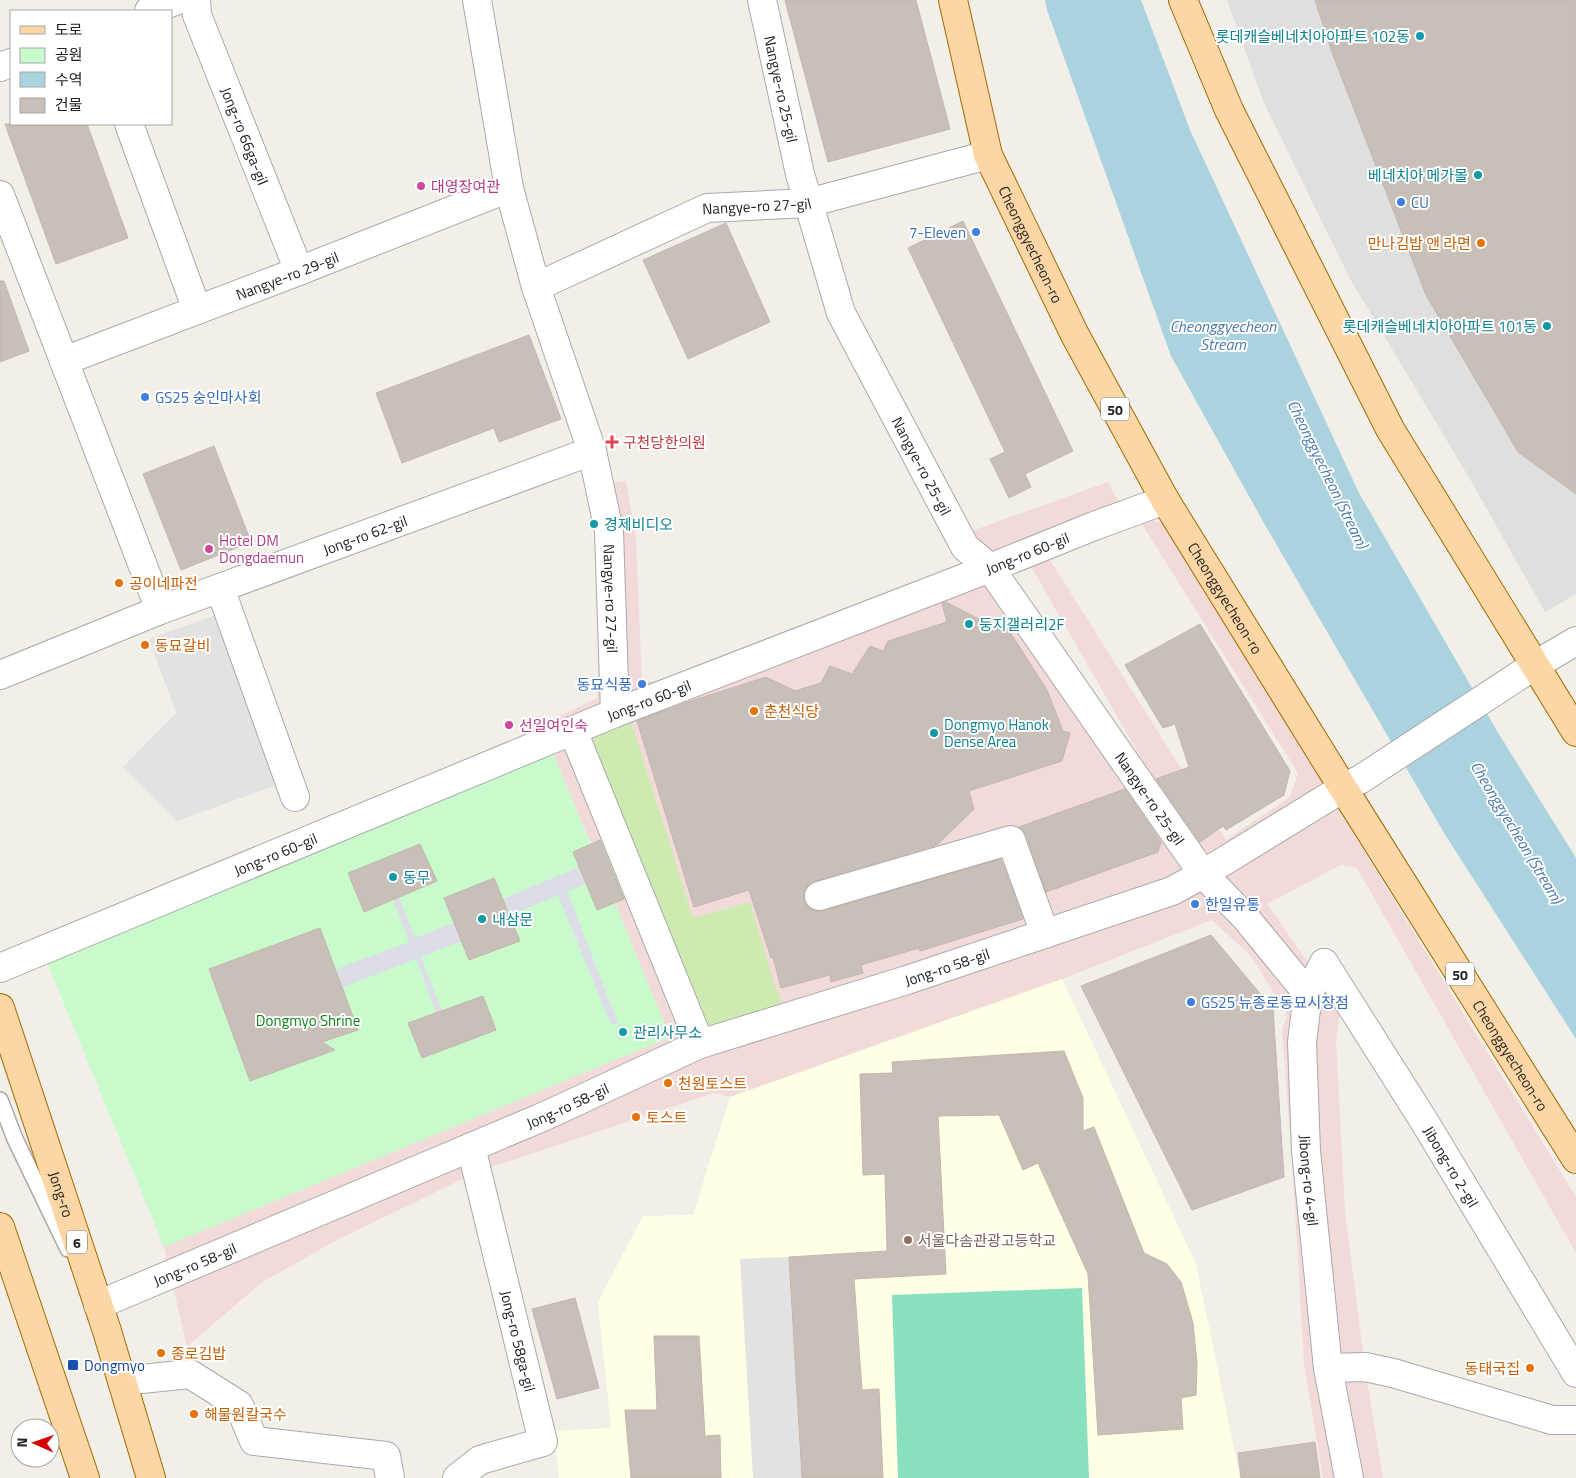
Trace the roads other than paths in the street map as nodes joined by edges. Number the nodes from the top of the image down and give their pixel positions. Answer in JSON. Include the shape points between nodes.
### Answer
{"nodes":[{"id":1,"x":178,"y":0,"type":"edge"},
{"id":2,"x":196,"y":0,"type":"edge"},
{"id":3,"x":477,"y":0,"type":"edge"},
{"id":4,"x":762,"y":0,"type":"edge"},
{"id":5,"x":953,"y":0,"type":"edge"},
{"id":6,"x":1183,"y":0,"type":"edge"},
{"id":7,"x":152,"y":10,"type":"edge"},
{"id":8,"x":129,"y":125,"type":"edge"},
{"id":9,"x":988,"y":155,"type":"junction"},
{"id":10,"x":510,"y":188,"type":"junction"},
{"id":11,"x":0,"y":196,"type":"edge"},
{"id":12,"x":808,"y":202,"type":"junction"},
{"id":13,"x":299,"y":272,"type":"junction"},
{"id":14,"x":536,"y":287,"type":"junction"},
{"id":15,"x":197,"y":310,"type":"junction"},
{"id":16,"x":64,"y":360,"type":"junction"},
{"id":17,"x":592,"y":451,"type":"junction"},
{"id":18,"x":1165,"y":500,"type":"junction"},
{"id":19,"x":990,"y":568,"type":"junction"},
{"id":20,"x":220,"y":588,"type":"junction"},
{"id":21,"x":160,"y":610,"type":"junction"},
{"id":22,"x":1576,"y":641,"type":"edge"},
{"id":23,"x":1524,"y":672,"type":"junction"},
{"id":24,"x":0,"y":675,"type":"edge"},
{"id":25,"x":615,"y":713,"type":"junction"},
{"id":26,"x":573,"y":730,"type":"junction"},
{"id":27,"x":1576,"y":732,"type":"edge"},
{"id":28,"x":1343,"y":788,"type":"junction"},
{"id":29,"x":295,"y":797,"type":"dead end"},
{"id":30,"x":1203,"y":874,"type":"junction"},
{"id":31,"x":819,"y":896,"type":"dead end"},
{"id":32,"x":1045,"y":934,"type":"junction"},
{"id":33,"x":1324,"y":963,"type":"joint"},
{"id":34,"x":0,"y":968,"type":"edge"},
{"id":35,"x":1308,"y":994,"type":"junction"},
{"id":36,"x":0,"y":1008,"type":"edge"},
{"id":37,"x":700,"y":1044,"type":"junction"},
{"id":38,"x":0,"y":1100,"type":"edge"},
{"id":39,"x":471,"y":1147,"type":"junction"},
{"id":40,"x":1576,"y":1159,"type":"edge"},
{"id":41,"x":0,"y":1227,"type":"edge"},
{"id":42,"x":98,"y":1305,"type":"junction"},
{"id":43,"x":108,"y":1331,"type":"junction"},
{"id":44,"x":1328,"y":1368,"type":"junction"},
{"id":45,"x":1576,"y":1373,"type":"edge"},
{"id":46,"x":122,"y":1381,"type":"junction"},
{"id":47,"x":1576,"y":1420,"type":"edge"},
{"id":48,"x":85,"y":1478,"type":"edge"},
{"id":49,"x":151,"y":1478,"type":"edge"},
{"id":50,"x":390,"y":1478,"type":"edge"},
{"id":51,"x":458,"y":1478,"type":"edge"},
{"id":52,"x":1349,"y":1478,"type":"edge"}],
"edges":[{"from":1,"to":7,"type":"street"},
{"from":2,"to":13,"type":"street","name":"Jong-ro 66ga-gil","via":[[197,15]]},
{"from":3,"to":10,"type":"street","name":"Nangye-ro 27-gil"},
{"from":4,"to":12,"type":"street","name":"Nangye-ro 25-gil"},
{"from":5,"to":9,"type":"main road","name":"Cheonggyecheon-ro","number":"50"},
{"from":6,"to":23,"type":"main road","via":[[1229,110],[1390,430]]},
{"from":8,"to":15,"type":"street"},
{"from":9,"to":12,"type":"street","name":"Nangye-ro 27-gil"},
{"from":9,"to":18,"type":"main road","name":"Cheonggyecheon-ro","number":"50","via":[[1074,335]]},
{"from":10,"to":13,"type":"street","name":"Nangye-ro 29-gil"},
{"from":10,"to":14,"type":"street","name":"Nangye-ro 27-gil"},
{"from":11,"to":16,"type":"street"},
{"from":12,"to":14,"type":"street","name":"Nangye-ro 27-gil","via":[[707,208]]},
{"from":12,"to":19,"type":"street","name":"Nangye-ro 25-gil","via":[[841,313],[965,547]]},
{"from":13,"to":15,"type":"street","name":"Nangye-ro 29-gil"},
{"from":14,"to":17,"type":"street","name":"Nangye-ro 27-gil"},
{"from":15,"to":16,"type":"street","name":"Nangye-ro 29-gil"},
{"from":16,"to":21,"type":"street"},
{"from":17,"to":20,"type":"street","name":"Jong-ro 62-gil"},
{"from":17,"to":25,"type":"street","name":"Nangye-ro 27-gil","via":[[609,531]]},
{"from":18,"to":19,"type":"street","name":"Jong-ro 60-gil"},
{"from":18,"to":28,"type":"main road","name":"Cheonggyecheon-ro","number":"50"},
{"from":19,"to":25,"type":"street","name":"Jong-ro 60-gil"},
{"from":19,"to":30,"type":"street","name":"Nangye-ro 25-gil"},
{"from":20,"to":21,"type":"street","name":"Jong-ro 62-gil"},
{"from":20,"to":29,"type":"street"},
{"from":21,"to":24,"type":"street","name":"Jong-ro 62-gil"},
{"from":22,"to":23,"type":"street","name":"Jong-ro 58-gil"},
{"from":23,"to":27,"type":"main road"},
{"from":23,"to":28,"type":"street","name":"Jong-ro 58-gil"},
{"from":25,"to":26,"type":"street","name":"Jong-ro 60-gil"},
{"from":26,"to":34,"type":"street","name":"Jong-ro 60-gil"},
{"from":26,"to":37,"type":"street"},
{"from":28,"to":30,"type":"street","name":"Jong-ro 58-gil"},
{"from":28,"to":40,"type":"main road","name":"Cheonggyecheon-ro","number":"50"},
{"from":30,"to":32,"type":"street","name":"Jong-ro 58-gil","via":[[1172,891]]},
{"from":30,"to":35,"type":"street","via":[[1245,917]]},
{"from":31,"to":32,"type":"street","via":[[1011,840]]},
{"from":32,"to":37,"type":"street","name":"Jong-ro 58-gil"},
{"from":33,"to":35,"type":"street","name":"Jibong-ro 4-gil"},
{"from":33,"to":45,"type":"street","name":"Jibong-ro 2-gil"},
{"from":35,"to":44,"type":"street","name":"Jibong-ro 4-gil","via":[[1302,1042],[1306,1151]]},
{"from":36,"to":42,"type":"main road","name":"Jong-ro","number":"6"},
{"from":37,"to":39,"type":"street","name":"Jong-ro 58-gil"},
{"from":38,"to":43,"type":"lane","via":[[15,1139]]},
{"from":39,"to":42,"type":"street","name":"Jong-ro 58-gil"},
{"from":39,"to":51,"type":"street","name":"Jong-ro 58ga-gil","via":[[543,1442],[480,1460]]},
{"from":41,"to":48,"type":"main road"},
{"from":42,"to":43,"type":"main road","name":"Jong-ro","number":"6"},
{"from":43,"to":46,"type":"main road","name":"Jong-ro","number":"6"},
{"from":44,"to":47,"type":"street","via":[[1366,1367],[1552,1420]]},
{"from":44,"to":52,"type":"street","name":"Jibong-ro 4-gil"},
{"from":46,"to":49,"type":"main road","name":"Jong-ro","number":"6"},
{"from":46,"to":50,"type":"street","via":[[190,1374],[238,1405],[254,1441],[386,1456]]}]}
